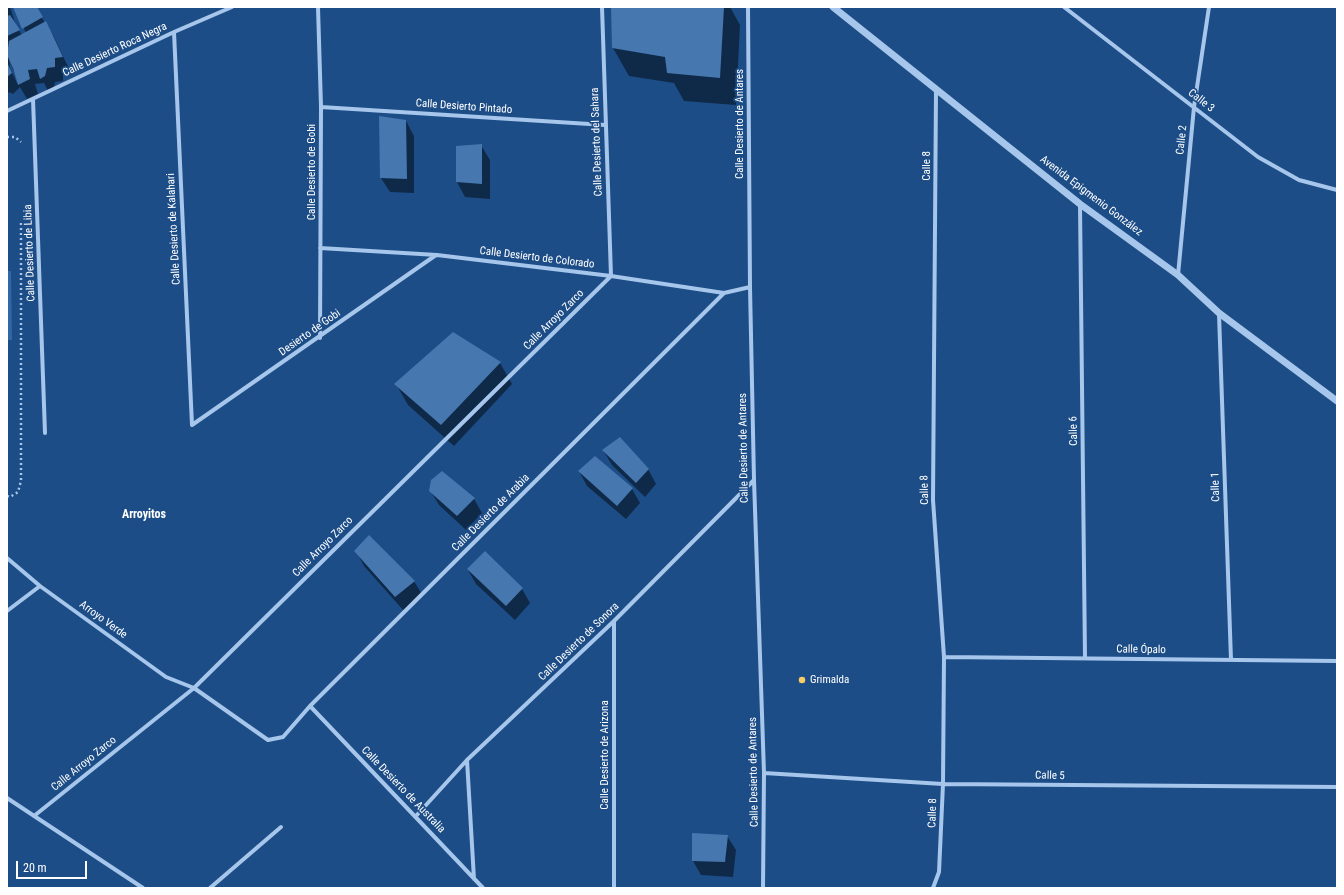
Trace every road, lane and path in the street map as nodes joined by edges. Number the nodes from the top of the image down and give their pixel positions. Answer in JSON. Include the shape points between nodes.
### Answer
{"nodes":[{"id":1,"x":232,"y":7,"type":"edge"},
{"id":2,"x":318,"y":7,"type":"edge"},
{"id":3,"x":602,"y":7,"type":"edge"},
{"id":4,"x":748,"y":7,"type":"edge"},
{"id":5,"x":833,"y":7,"type":"edge"},
{"id":6,"x":1064,"y":7,"type":"edge"},
{"id":7,"x":1209,"y":7,"type":"edge"},
{"id":8,"x":174,"y":32,"type":"junction"},
{"id":9,"x":936,"y":90,"type":"junction"},
{"id":10,"x":33,"y":99,"type":"junction"},
{"id":11,"x":321,"y":107,"type":"junction"},
{"id":12,"x":1194,"y":107,"type":"junction"},
{"id":13,"x":7,"y":111,"type":"edge"},
{"id":14,"x":605,"y":125,"type":"junction"},
{"id":15,"x":7,"y":138,"type":"edge"},
{"id":16,"x":21,"y":147,"type":"dead end"},
{"id":17,"x":1337,"y":190,"type":"edge"},
{"id":18,"x":1080,"y":204,"type":"junction"},
{"id":19,"x":21,"y":215,"type":"dead end"},
{"id":20,"x":320,"y":248,"type":"junction"},
{"id":21,"x":437,"y":255,"type":"junction"},
{"id":22,"x":1178,"y":275,"type":"junction"},
{"id":23,"x":611,"y":276,"type":"junction"},
{"id":24,"x":750,"y":287,"type":"junction"},
{"id":25,"x":724,"y":293,"type":"junction"},
{"id":26,"x":1219,"y":313,"type":"junction"},
{"id":27,"x":320,"y":338,"type":"junction"},
{"id":28,"x":1337,"y":401,"type":"edge"},
{"id":29,"x":192,"y":425,"type":"joint"},
{"id":30,"x":45,"y":433,"type":"dead end"},
{"id":31,"x":754,"y":480,"type":"junction"},
{"id":32,"x":7,"y":496,"type":"edge"},
{"id":33,"x":7,"y":558,"type":"edge"},
{"id":34,"x":40,"y":586,"type":"junction"},
{"id":35,"x":7,"y":611,"type":"edge"},
{"id":36,"x":614,"y":621,"type":"junction"},
{"id":37,"x":944,"y":657,"type":"junction"},
{"id":38,"x":1085,"y":658,"type":"junction"},
{"id":39,"x":1231,"y":660,"type":"junction"},
{"id":40,"x":1337,"y":661,"type":"edge"},
{"id":41,"x":194,"y":688,"type":"junction"},
{"id":42,"x":310,"y":706,"type":"junction"},
{"id":43,"x":268,"y":740,"type":"joint"},
{"id":44,"x":467,"y":760,"type":"junction"},
{"id":45,"x":764,"y":773,"type":"junction"},
{"id":46,"x":943,"y":784,"type":"junction"},
{"id":47,"x":1337,"y":787,"type":"edge"},
{"id":48,"x":7,"y":798,"type":"edge"},
{"id":49,"x":34,"y":816,"type":"junction"},
{"id":50,"x":416,"y":816,"type":"junction"},
{"id":51,"x":281,"y":827,"type":"dead end"},
{"id":52,"x":474,"y":879,"type":"junction"},
{"id":53,"x":143,"y":888,"type":"edge"},
{"id":54,"x":210,"y":888,"type":"edge"},
{"id":55,"x":483,"y":888,"type":"edge"},
{"id":56,"x":614,"y":888,"type":"edge"},
{"id":57,"x":763,"y":888,"type":"edge"},
{"id":58,"x":933,"y":888,"type":"edge"}],
"edges":[{"from":1,"to":8,"type":"street","name":"Calle Desierto Roca Negra"},
{"from":2,"to":11,"type":"street","name":"Calle Desierto de Gobi"},
{"from":3,"to":14,"type":"street","name":"Calle Desierto del Sahara"},
{"from":4,"to":24,"type":"street","name":"Calle Desierto de Antares"},
{"from":5,"to":9,"type":"street","name":"Avenida Epigmenio González"},
{"from":6,"to":12,"type":"street","name":"Calle 3"},
{"from":7,"to":12,"type":"street","name":"Calle 2"},
{"from":8,"to":10,"type":"street","name":"Calle Desierto Roca Negra"},
{"from":8,"to":29,"type":"street","name":"Calle Desierto de Kalahari"},
{"from":9,"to":18,"type":"street","name":"Avenida Epigmenio González"},
{"from":9,"to":37,"type":"street","name":"Calle 8","via":[[933,500]]},
{"from":10,"to":13,"type":"street","name":"Calle Desierto Roca Negra"},
{"from":10,"to":30,"type":"street","name":"Calle Desierto de Libia"},
{"from":11,"to":14,"type":"street","name":"Calle Desierto Pintado"},
{"from":11,"to":20,"type":"street","name":"Calle Desierto de Gobi"},
{"from":12,"to":17,"type":"street","name":"Calle 3","via":[[1258,157],[1299,180]]},
{"from":12,"to":22,"type":"street","name":"Calle 2"},
{"from":14,"to":23,"type":"street","name":"Calle Desierto del Sahara"},
{"from":15,"to":16,"type":"path","via":[[15,137],[21,142]]},
{"from":18,"to":22,"type":"street","name":"Avenida Epigmenio González"},
{"from":18,"to":38,"type":"street","name":"Calle 6"},
{"from":19,"to":32,"type":"path","via":[[21,480],[18,492]]},
{"from":20,"to":21,"type":"street","name":"Calle Desierto de Colorado"},
{"from":20,"to":27,"type":"street","name":"Calle Desierto de Gobi"},
{"from":21,"to":23,"type":"street","name":"Calle Desierto de Colorado"},
{"from":21,"to":27,"type":"street","name":"Desierto de Gobi"},
{"from":22,"to":26,"type":"street","name":"Avenida Epigmenio González"},
{"from":23,"to":25,"type":"street","name":"Calle Desierto de Colorado"},
{"from":23,"to":41,"type":"street","name":"Calle Arroyo Zarco"},
{"from":24,"to":25,"type":"street","name":"Calle Desierto de Colorado"},
{"from":24,"to":31,"type":"street","name":"Calle Desierto de Antares"},
{"from":25,"to":42,"type":"street","name":"Calle Desierto de Arabia"},
{"from":26,"to":28,"type":"street","name":"Avenida Epigmenio González"},
{"from":26,"to":39,"type":"street","name":"Calle 1"},
{"from":27,"to":29,"type":"street","name":"Desierto de Gobi"},
{"from":31,"to":36,"type":"street","name":"Calle Desierto de Sonora"},
{"from":31,"to":45,"type":"street","name":"Calle Desierto de Antares"},
{"from":33,"to":34,"type":"street","name":"Arroyo Verde"},
{"from":34,"to":35,"type":"street"},
{"from":34,"to":41,"type":"street","name":"Arroyo Verde","via":[[166,677]]},
{"from":36,"to":44,"type":"street","name":"Calle Desierto de Sonora"},
{"from":36,"to":56,"type":"street","name":"Calle Desierto de Arizona"},
{"from":37,"to":38,"type":"street","name":"Calle Ópalo"},
{"from":37,"to":46,"type":"street","name":"Calle 8"},
{"from":38,"to":39,"type":"street","name":"Calle Ópalo"},
{"from":39,"to":40,"type":"street","name":"Calle Ópalo"},
{"from":41,"to":43,"type":"street","name":"Arroyo Verde"},
{"from":41,"to":49,"type":"street","name":"Calle Arroyo Zarco"},
{"from":42,"to":43,"type":"street","name":"Calle Desierto de Arabia","via":[[282,737]]},
{"from":42,"to":50,"type":"street","name":"Calle Desierto de Australia"},
{"from":44,"to":50,"type":"street","name":"Calle Desierto de Sonora"},
{"from":44,"to":52,"type":"street"},
{"from":45,"to":46,"type":"street","name":"Calle 5"},
{"from":45,"to":57,"type":"street","name":"Calle Desierto de Antares"},
{"from":46,"to":47,"type":"street","name":"Calle 5"},
{"from":46,"to":58,"type":"street","name":"Calle 8","via":[[939,872]]},
{"from":48,"to":49,"type":"street"},
{"from":49,"to":53,"type":"street"},
{"from":50,"to":52,"type":"street","name":"Calle Desierto de Australia"},
{"from":51,"to":54,"type":"street"},
{"from":52,"to":55,"type":"street","name":"Calle Desierto de Australia"}]}
